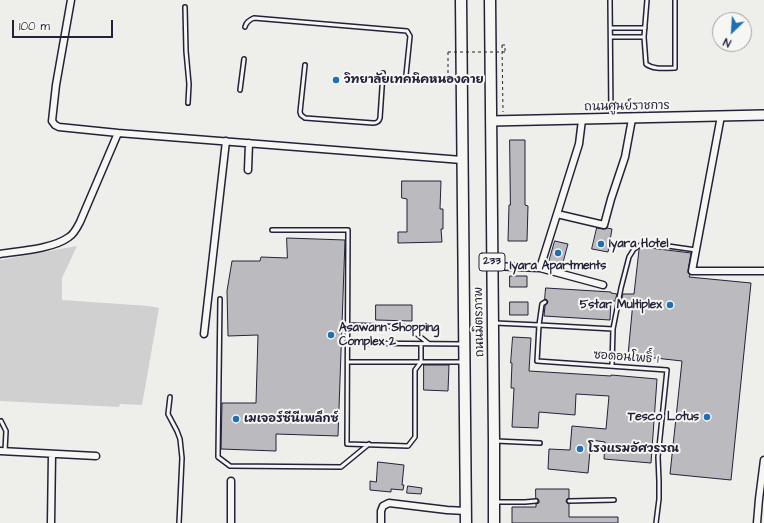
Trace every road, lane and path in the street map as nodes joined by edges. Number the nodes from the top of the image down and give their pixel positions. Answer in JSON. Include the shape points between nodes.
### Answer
{"nodes":[{"id":1,"x":71,"y":0,"type":"edge"},
{"id":2,"x":461,"y":0,"type":"edge"},
{"id":3,"x":490,"y":0,"type":"edge"},
{"id":4,"x":610,"y":0,"type":"edge"},
{"id":5,"x":647,"y":0,"type":"edge"},
{"id":6,"x":675,"y":0,"type":"edge"},
{"id":7,"x":185,"y":7,"type":"dead end"},
{"id":8,"x":245,"y":27,"type":"dead end"},
{"id":9,"x":611,"y":28,"type":"junction"},
{"id":10,"x":645,"y":28,"type":"junction"},
{"id":11,"x":611,"y":37,"type":"junction"},
{"id":12,"x":644,"y":37,"type":"junction"},
{"id":13,"x":244,"y":59,"type":"dead end"},
{"id":14,"x":305,"y":65,"type":"dead end"},
{"id":15,"x":383,"y":73,"type":"dead end"},
{"id":16,"x":406,"y":75,"type":"dead end"},
{"id":17,"x":448,"y":79,"type":"dead end"},
{"id":18,"x":240,"y":90,"type":"dead end"},
{"id":19,"x":188,"y":103,"type":"dead end"},
{"id":20,"x":721,"y":116,"type":"junction"},
{"id":21,"x":764,"y":116,"type":"edge"},
{"id":22,"x":611,"y":119,"type":"junction"},
{"id":23,"x":632,"y":119,"type":"junction"},
{"id":24,"x":582,"y":120,"type":"junction"},
{"id":25,"x":491,"y":121,"type":"junction"},
{"id":26,"x":503,"y":121,"type":"junction"},
{"id":27,"x":118,"y":133,"type":"junction"},
{"id":28,"x":226,"y":141,"type":"junction"},
{"id":29,"x":249,"y":143,"type":"junction"},
{"id":30,"x":462,"y":160,"type":"junction"},
{"id":31,"x":248,"y":170,"type":"dead end"},
{"id":32,"x":557,"y":214,"type":"junction"},
{"id":33,"x":272,"y":230,"type":"dead end"},
{"id":34,"x":696,"y":250,"type":"junction"},
{"id":35,"x":0,"y":254,"type":"edge"},
{"id":36,"x":492,"y":266,"type":"junction"},
{"id":37,"x":540,"y":268,"type":"junction"},
{"id":38,"x":764,"y":270,"type":"edge"},
{"id":39,"x":603,"y":285,"type":"dead end"},
{"id":40,"x":220,"y":300,"type":"dead end"},
{"id":41,"x":545,"y":302,"type":"dead end"},
{"id":42,"x":493,"y":323,"type":"junction"},
{"id":43,"x":539,"y":324,"type":"junction"},
{"id":44,"x":348,"y":325,"type":"junction"},
{"id":45,"x":613,"y":329,"type":"junction"},
{"id":46,"x":204,"y":334,"type":"dead end"},
{"id":47,"x":348,"y":343,"type":"junction"},
{"id":48,"x":421,"y":344,"type":"junction"},
{"id":49,"x":428,"y":344,"type":"junction"},
{"id":50,"x":464,"y":344,"type":"junction"},
{"id":51,"x":348,"y":362,"type":"junction"},
{"id":52,"x":421,"y":362,"type":"junction"},
{"id":53,"x":464,"y":362,"type":"junction"},
{"id":54,"x":612,"y":366,"type":"junction"},
{"id":55,"x":170,"y":397,"type":"dead end"},
{"id":56,"x":1,"y":421,"type":"edge"},
{"id":57,"x":494,"y":441,"type":"junction"},
{"id":58,"x":540,"y":443,"type":"dead end"},
{"id":59,"x":369,"y":444,"type":"junction"},
{"id":60,"x":2,"y":451,"type":"edge"},
{"id":61,"x":52,"y":454,"type":"junction"},
{"id":62,"x":96,"y":456,"type":"dead end"},
{"id":63,"x":764,"y":460,"type":"edge"},
{"id":64,"x":231,"y":481,"type":"dead end"},
{"id":65,"x":614,"y":500,"type":"dead end"},
{"id":66,"x":761,"y":500,"type":"edge"},
{"id":67,"x":536,"y":501,"type":"dead end"},
{"id":68,"x":569,"y":501,"type":"dead end"},
{"id":69,"x":494,"y":502,"type":"junction"},
{"id":70,"x":466,"y":511,"type":"junction"},
{"id":71,"x":51,"y":523,"type":"edge"},
{"id":72,"x":179,"y":523,"type":"edge"},
{"id":73,"x":231,"y":523,"type":"edge"},
{"id":74,"x":381,"y":523,"type":"edge"},
{"id":75,"x":466,"y":523,"type":"edge"},
{"id":76,"x":494,"y":523,"type":"edge"},
{"id":77,"x":656,"y":523,"type":"edge"},
{"id":78,"x":757,"y":523,"type":"edge"}],
"edges":[{"from":1,"to":27,"type":"street","via":[[52,121],[59,127]]},
{"from":2,"to":30,"type":"main road","name":"ถนนมิตรภาพ","number":"233"},
{"from":3,"to":25,"type":"main road","name":"ถนนมิตรภาพ","number":"233"},
{"from":4,"to":9,"type":"lane"},
{"from":5,"to":10,"type":"lane"},
{"from":6,"to":12,"type":"lane","via":[[675,68],[657,68],[646,64]]},
{"from":7,"to":19,"type":"lane"},
{"from":8,"to":16,"type":"lane","via":[[250,19],[254,18],[407,31],[410,36]]},
{"from":9,"to":10,"type":"lane"},
{"from":9,"to":11,"type":"lane"},
{"from":10,"to":12,"type":"lane"},
{"from":11,"to":12,"type":"lane"},
{"from":11,"to":22,"type":"lane"},
{"from":13,"to":18,"type":"lane"},
{"from":14,"to":15,"type":"lane","via":[[300,112],[305,118],[376,123],[380,118]]},
{"from":17,"to":26,"type":"path","bridge":true,"via":[[448,52],[505,52],[505,45],[502,45]]},
{"from":20,"to":21,"type":"street","name":"ถนนศูนย์ราชการ"},
{"from":20,"to":23,"type":"street","name":"ถนนศูนย์ราชการ"},
{"from":20,"to":34,"type":"street"},
{"from":22,"to":23,"type":"street","name":"ถนนศูนย์ราชการ"},
{"from":22,"to":24,"type":"street","name":"ถนนศูนย์ราชการ"},
{"from":23,"to":32,"type":"street","via":[[625,157],[604,225]]},
{"from":24,"to":26,"type":"street","name":"ถนนศูนย์ราชการ"},
{"from":24,"to":32,"type":"street","via":[[579,144]]},
{"from":25,"to":26,"type":"street","name":"ถนนศูนย์ราชการ"},
{"from":25,"to":36,"type":"main road","name":"ถนนมิตรภาพ","number":"233"},
{"from":27,"to":28,"type":"street"},
{"from":27,"to":35,"type":"street","via":[[80,222],[70,237],[47,246]]},
{"from":28,"to":29,"type":"street"},
{"from":28,"to":46,"type":"street"},
{"from":29,"to":30,"type":"street"},
{"from":29,"to":31,"type":"street"},
{"from":30,"to":50,"type":"main road","name":"ถนนมิตรภาพ","number":"233"},
{"from":32,"to":37,"type":"street"},
{"from":33,"to":44,"type":"lane","via":[[348,230]]},
{"from":34,"to":38,"type":"street","via":[[692,271]]},
{"from":34,"to":45,"type":"lane","via":[[642,244],[634,248],[629,257]]},
{"from":36,"to":37,"type":"street"},
{"from":36,"to":42,"type":"main road","name":"ถนนมิตรภาพ","number":"233"},
{"from":37,"to":39,"type":"street"},
{"from":40,"to":59,"type":"lane","via":[[218,457],[230,466],[341,467]]},
{"from":41,"to":43,"type":"lane","via":[[542,304]]},
{"from":42,"to":43,"type":"lane"},
{"from":42,"to":57,"type":"main road","name":"ถนนมิตรภาพ","number":"233"},
{"from":43,"to":45,"type":"lane"},
{"from":43,"to":54,"type":"lane","name":"ซอดอนโพธิ์ 1","via":[[537,361]]},
{"from":44,"to":47,"type":"lane"},
{"from":44,"to":49,"type":"lane","via":[[408,327]]},
{"from":45,"to":54,"type":"lane"},
{"from":47,"to":48,"type":"lane"},
{"from":47,"to":51,"type":"lane"},
{"from":48,"to":49,"type":"lane"},
{"from":48,"to":52,"type":"lane"},
{"from":49,"to":50,"type":"lane"},
{"from":50,"to":53,"type":"main road","name":"ถนนมิตรภาพ","number":"233"},
{"from":51,"to":52,"type":"lane"},
{"from":51,"to":59,"type":"lane","via":[[347,444]]},
{"from":52,"to":53,"type":"lane"},
{"from":52,"to":59,"type":"lane","via":[[415,370],[415,437],[408,446]]},
{"from":53,"to":70,"type":"main road","name":"ถนนมิตรภาพ","number":"233"},
{"from":54,"to":77,"type":"lane","name":"ซอดอนโพธิ์ 1","via":[[667,370],[658,457],[659,499]]},
{"from":55,"to":72,"type":"lane","via":[[168,414],[180,439],[182,458]]},
{"from":56,"to":60,"type":"lane","via":[[6,431]]},
{"from":57,"to":58,"type":"lane"},
{"from":57,"to":69,"type":"main road","name":"ถนนมิตรภาพ","number":"233"},
{"from":60,"to":61,"type":"street"},
{"from":61,"to":62,"type":"street"},
{"from":61,"to":71,"type":"street"},
{"from":63,"to":66,"type":"street"},
{"from":64,"to":73,"type":"street"},
{"from":65,"to":68,"type":"lane"},
{"from":66,"to":78,"type":"street"},
{"from":67,"to":69,"type":"lane"},
{"from":69,"to":76,"type":"main road","name":"ถนนมิตรภาพ","number":"233"},
{"from":70,"to":74,"type":"street","via":[[389,503],[383,506]]},
{"from":70,"to":75,"type":"main road","name":"ถนนมิตรภาพ","number":"233"}]}
